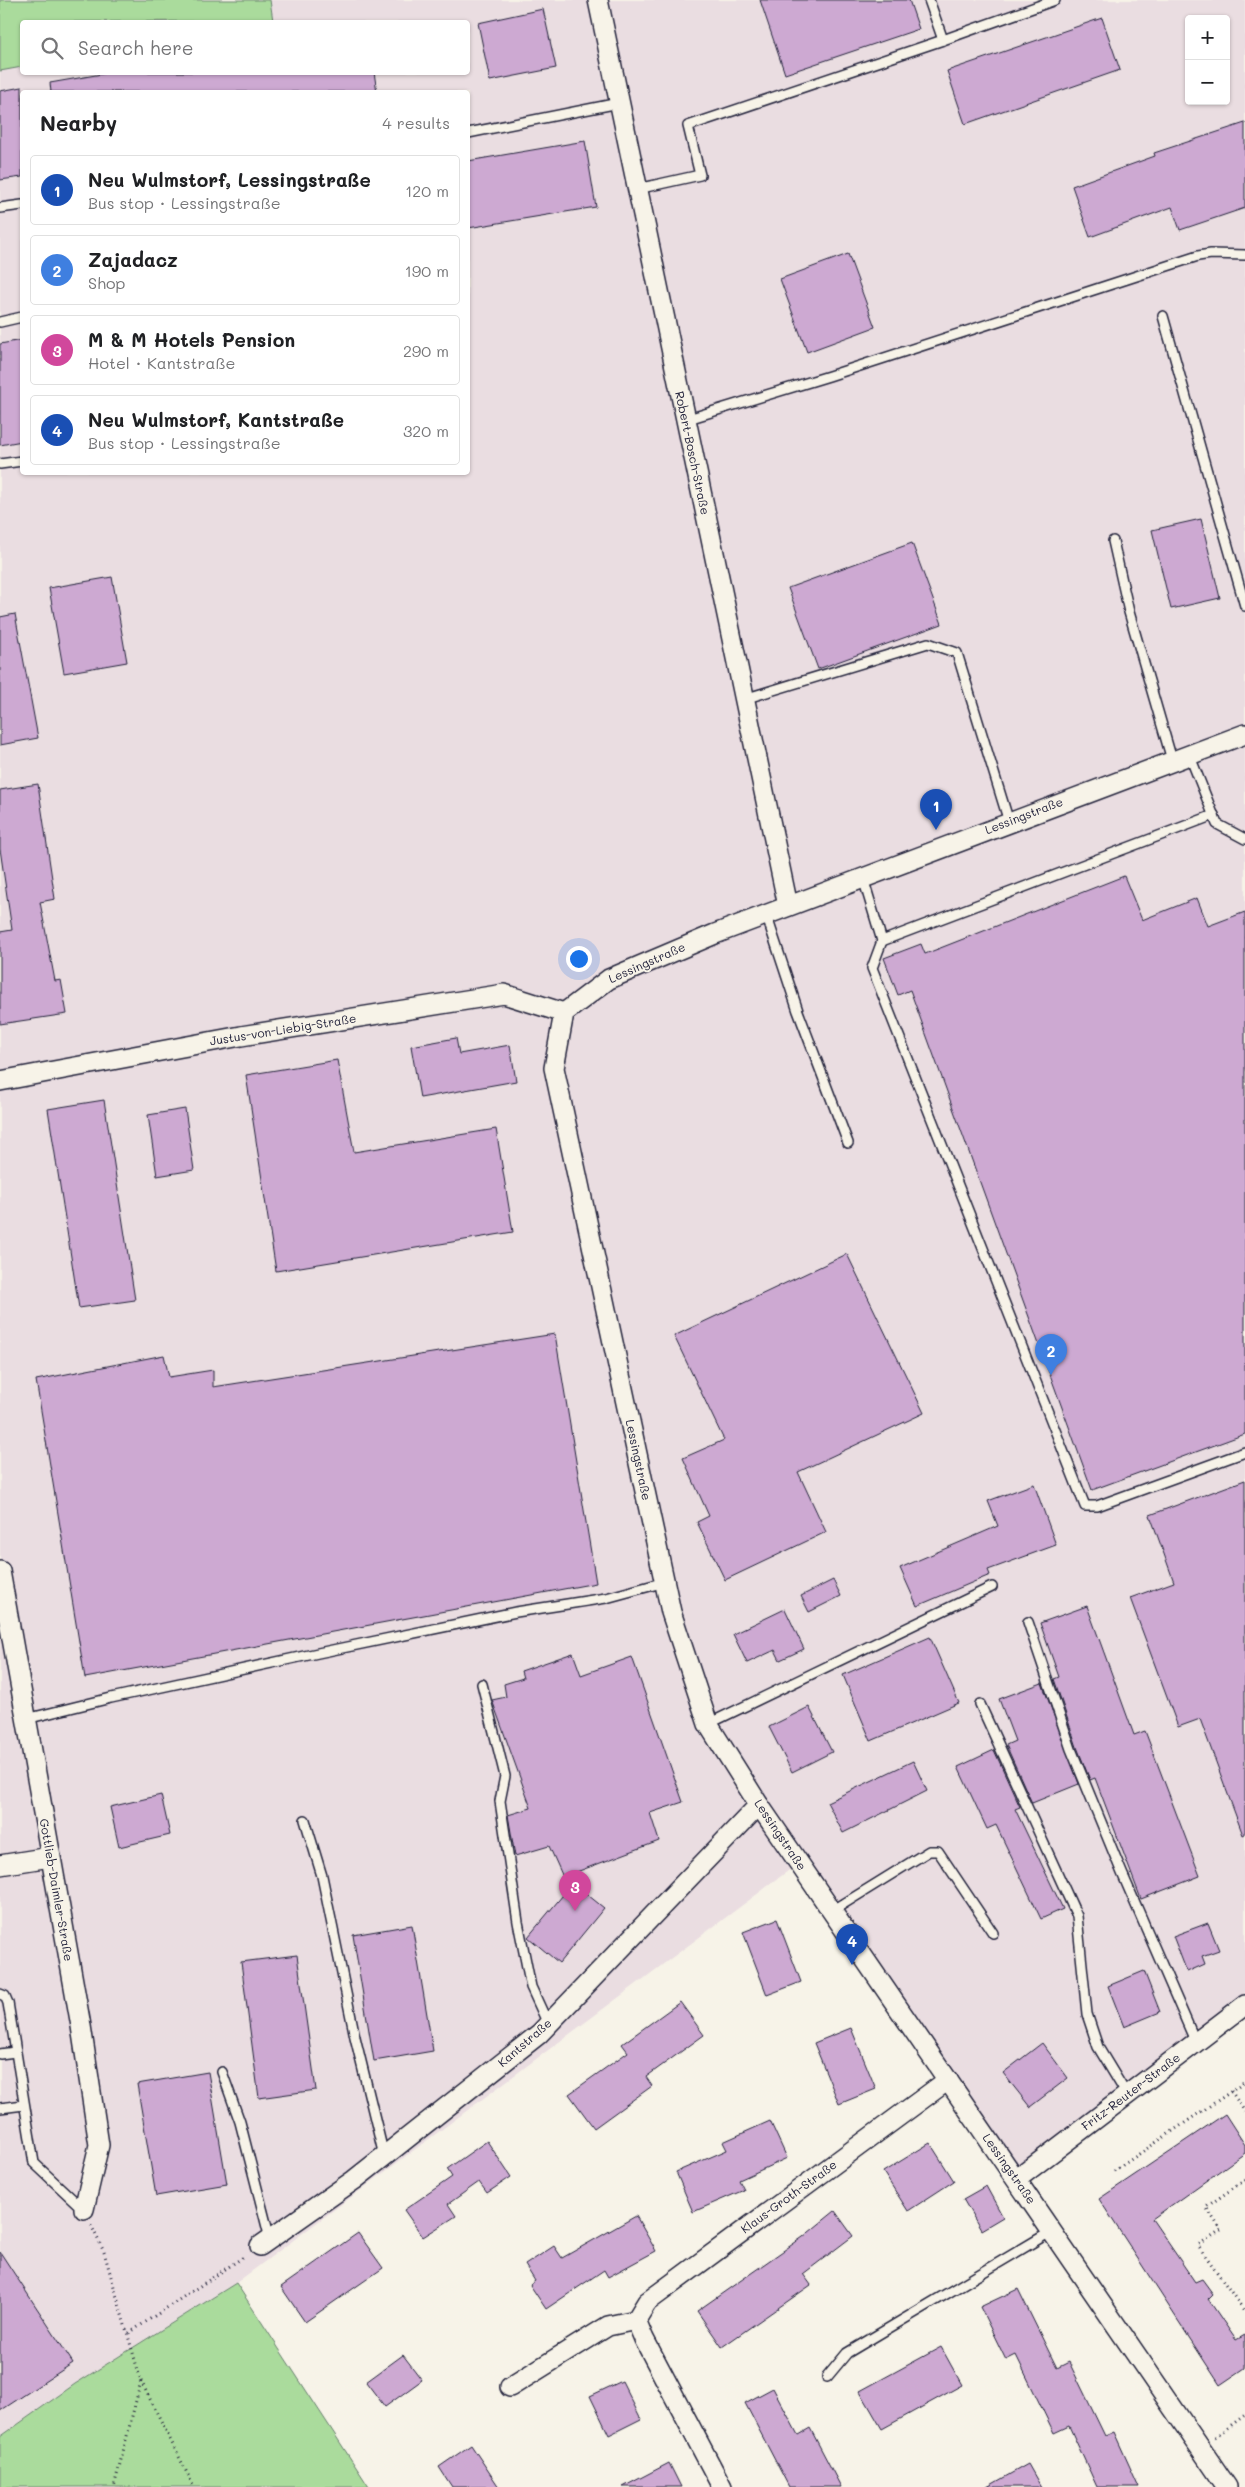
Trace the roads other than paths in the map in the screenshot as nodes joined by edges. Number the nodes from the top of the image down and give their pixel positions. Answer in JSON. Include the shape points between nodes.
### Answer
{"nodes":[{"id":1,"x":598,"y":0,"type":"edge"},
{"id":2,"x":929,"y":0,"type":"edge"},
{"id":3,"x":1055,"y":0,"type":"edge"},
{"id":4,"x":943,"y":40,"type":"junction"},
{"id":5,"x":620,"y":103,"type":"junction"},
{"id":6,"x":470,"y":133,"type":"edge"},
{"id":7,"x":637,"y":189,"type":"junction"},
{"id":8,"x":20,"y":206,"type":"edge"},
{"id":9,"x":0,"y":208,"type":"edge"},
{"id":10,"x":1245,"y":255,"type":"edge"},
{"id":11,"x":1163,"y":316,"type":"dead end"},
{"id":12,"x":20,"y":317,"type":"edge"},
{"id":13,"x":0,"y":322,"type":"edge"},
{"id":14,"x":685,"y":420,"type":"junction"},
{"id":15,"x":20,"y":461,"type":"edge"},
{"id":16,"x":0,"y":464,"type":"edge"},
{"id":17,"x":1113,"y":541,"type":"dead end"},
{"id":18,"x":1245,"y":606,"type":"edge"},
{"id":19,"x":744,"y":699,"type":"junction"},
{"id":20,"x":1245,"y":734,"type":"edge"},
{"id":21,"x":1181,"y":757,"type":"junction"},
{"id":22,"x":1214,"y":815,"type":"junction"},
{"id":23,"x":1009,"y":822,"type":"junction"},
{"id":24,"x":1245,"y":839,"type":"edge"},
{"id":25,"x":863,"y":877,"type":"junction"},
{"id":26,"x":788,"y":906,"type":"junction"},
{"id":27,"x":766,"y":914,"type":"junction"},
{"id":28,"x":882,"y":941,"type":"junction"},
{"id":29,"x":564,"y":1013,"type":"junction"},
{"id":30,"x":0,"y":1081,"type":"edge"},
{"id":31,"x":848,"y":1143,"type":"dead end"},
{"id":32,"x":1245,"y":1452,"type":"edge"},
{"id":33,"x":0,"y":1571,"type":"edge"},
{"id":34,"x":665,"y":1582,"type":"junction"},
{"id":35,"x":992,"y":1587,"type":"dead end"},
{"id":36,"x":1028,"y":1622,"type":"dead end"},
{"id":37,"x":482,"y":1684,"type":"dead end"},
{"id":38,"x":980,"y":1704,"type":"dead end"},
{"id":39,"x":25,"y":1719,"type":"junction"},
{"id":40,"x":708,"y":1724,"type":"junction"},
{"id":41,"x":759,"y":1805,"type":"junction"},
{"id":42,"x":305,"y":1820,"type":"dead end"},
{"id":43,"x":50,"y":1857,"type":"junction"},
{"id":44,"x":0,"y":1865,"type":"edge"},
{"id":45,"x":832,"y":1911,"type":"junction"},
{"id":46,"x":993,"y":1933,"type":"dead end"},
{"id":47,"x":0,"y":1994,"type":"edge"},
{"id":48,"x":1245,"y":2005,"type":"edge"},
{"id":49,"x":548,"y":2024,"type":"junction"},
{"id":50,"x":1196,"y":2043,"type":"junction"},
{"id":51,"x":16,"y":2052,"type":"junction"},
{"id":52,"x":0,"y":2054,"type":"edge"},
{"id":53,"x":222,"y":2072,"type":"dead end"},
{"id":54,"x":948,"y":2080,"type":"junction"},
{"id":55,"x":1127,"y":2095,"type":"junction"},
{"id":56,"x":24,"y":2104,"type":"junction"},
{"id":57,"x":0,"y":2108,"type":"edge"},
{"id":58,"x":384,"y":2156,"type":"junction"},
{"id":59,"x":1017,"y":2179,"type":"junction"},
{"id":60,"x":84,"y":2209,"type":"joint"},
{"id":61,"x":1052,"y":2231,"type":"junction"},
{"id":62,"x":265,"y":2243,"type":"joint"},
{"id":63,"x":636,"y":2320,"type":"junction"},
{"id":64,"x":827,"y":2377,"type":"dead end"},
{"id":65,"x":510,"y":2387,"type":"dead end"},
{"id":66,"x":1222,"y":2485,"type":"edge"},
{"id":67,"x":722,"y":2487,"type":"edge"}],
"edges":[{"from":1,"to":5,"type":"street","name":"Robert-Bosch-Straße"},
{"from":2,"to":4,"type":"lane"},
{"from":3,"to":4,"type":"lane"},
{"from":4,"to":7,"type":"lane","via":[[688,126],[700,175]]},
{"from":5,"to":6,"type":"lane"},
{"from":5,"to":7,"type":"street","name":"Robert-Bosch-Straße"},
{"from":7,"to":14,"type":"street","name":"Robert-Bosch-Straße"},
{"from":8,"to":9,"type":"lane"},
{"from":10,"to":14,"type":"lane","via":[[1198,256]]},
{"from":11,"to":18,"type":"lane"},
{"from":12,"to":13,"type":"lane"},
{"from":14,"to":19,"type":"street","name":"Robert-Bosch-Straße"},
{"from":15,"to":16,"type":"lane"},
{"from":17,"to":21,"type":"lane","via":[[1129,612]]},
{"from":19,"to":23,"type":"lane","via":[[928,643],[957,653]]},
{"from":19,"to":26,"type":"street","name":"Robert-Bosch-Straße"},
{"from":20,"to":21,"type":"street","name":"Lessingstraße"},
{"from":21,"to":22,"type":"lane"},
{"from":21,"to":23,"type":"street","name":"Lessingstraße"},
{"from":22,"to":24,"type":"lane","via":[[1217,824]]},
{"from":22,"to":28,"type":"lane"},
{"from":23,"to":25,"type":"street","name":"Lessingstraße"},
{"from":25,"to":26,"type":"street","name":"Lessingstraße"},
{"from":25,"to":28,"type":"lane"},
{"from":26,"to":27,"type":"street","name":"Lessingstraße"},
{"from":27,"to":29,"type":"street","name":"Lessingstraße","via":[[609,979]]},
{"from":27,"to":31,"type":"lane","via":[[798,1011]]},
{"from":28,"to":32,"type":"lane","via":[[872,968],[1085,1506],[1098,1506]]},
{"from":29,"to":30,"type":"street","name":"Justus-von-Liebig-Straße","via":[[504,994],[240,1036]]},
{"from":29,"to":34,"type":"street","name":"Lessingstraße","via":[[554,1068]]},
{"from":33,"to":39,"type":"street","name":"Gottlieb-Daimler-Straße"},
{"from":34,"to":39,"type":"lane","via":[[606,1598],[498,1616],[318,1653]]},
{"from":34,"to":40,"type":"street","name":"Lessingstraße","via":[[671,1612]]},
{"from":35,"to":40,"type":"lane"},
{"from":36,"to":50,"type":"lane","via":[[1071,1749]]},
{"from":37,"to":49,"type":"lane","via":[[505,1776],[500,1801],[518,1922],[531,1987]]},
{"from":38,"to":55,"type":"lane","via":[[1077,1916],[1087,2014],[1098,2047]]},
{"from":39,"to":43,"type":"street","name":"Gottlieb-Daimler-Straße"},
{"from":40,"to":41,"type":"street","name":"Lessingstraße"},
{"from":41,"to":45,"type":"street","name":"Lessingstraße"},
{"from":41,"to":49,"type":"street","name":"Kantstraße"},
{"from":42,"to":58,"type":"lane","via":[[322,1876],[355,2037]]},
{"from":43,"to":44,"type":"street"},
{"from":43,"to":60,"type":"street","name":"Gottlieb-Daimler-Straße","via":[[99,2146]]},
{"from":45,"to":46,"type":"lane","via":[[929,1851],[938,1851]]},
{"from":45,"to":54,"type":"street","name":"Lessingstraße"},
{"from":47,"to":51,"type":"lane","via":[[8,2003]]},
{"from":48,"to":50,"type":"street","name":"Fritz-Reuter-Straße"},
{"from":49,"to":58,"type":"street","name":"Kantstraße"},
{"from":50,"to":55,"type":"street","name":"Fritz-Reuter-Straße"},
{"from":51,"to":52,"type":"lane"},
{"from":51,"to":56,"type":"lane"},
{"from":53,"to":62,"type":"lane","via":[[240,2122]]},
{"from":54,"to":59,"type":"street","name":"Lessingstraße"},
{"from":54,"to":63,"type":"street","name":"Klaus-Groth-Straße","via":[[646,2302]]},
{"from":55,"to":59,"type":"street","name":"Fritz-Reuter-Straße"},
{"from":56,"to":57,"type":"lane"},
{"from":56,"to":60,"type":"lane","via":[[34,2163]]},
{"from":58,"to":62,"type":"street","name":"Kantstraße"},
{"from":59,"to":61,"type":"street","name":"Lessingstraße"},
{"from":61,"to":64,"type":"lane","via":[[847,2353]]},
{"from":61,"to":66,"type":"street","name":"Lessingstraße"},
{"from":63,"to":65,"type":"street","via":[[608,2326]]},
{"from":63,"to":67,"type":"street"}]}
